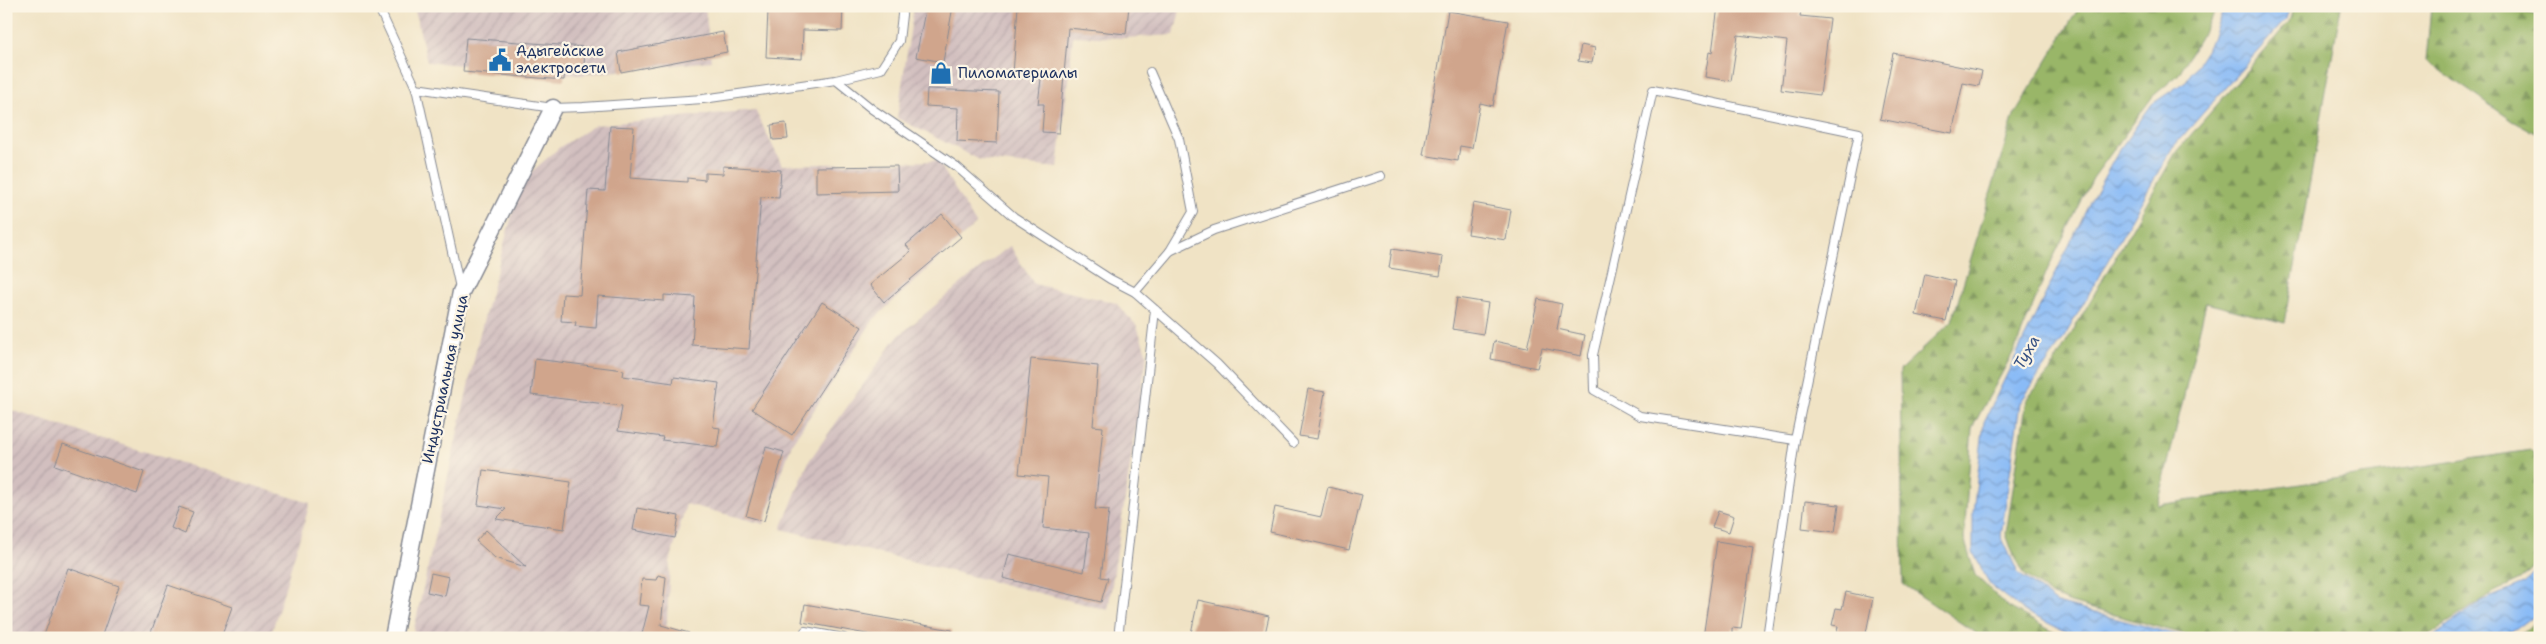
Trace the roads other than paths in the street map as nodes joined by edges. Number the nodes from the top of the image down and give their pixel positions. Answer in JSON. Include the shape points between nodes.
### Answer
{"nodes":[{"id":1,"x":378,"y":6,"type":"edge"},
{"id":2,"x":903,"y":6,"type":"edge"},
{"id":3,"x":1150,"y":72,"type":"dead end"},
{"id":4,"x":836,"y":80,"type":"junction"},
{"id":5,"x":416,"y":88,"type":"junction"},
{"id":6,"x":553,"y":108,"type":"junction"},
{"id":7,"x":1381,"y":176,"type":"dead end"},
{"id":8,"x":1170,"y":252,"type":"junction"},
{"id":9,"x":461,"y":292,"type":"junction"},
{"id":10,"x":1135,"y":292,"type":"junction"},
{"id":11,"x":1154,"y":310,"type":"junction"},
{"id":12,"x":1795,"y":440,"type":"junction"},
{"id":13,"x":1293,"y":443,"type":"dead end"},
{"id":14,"x":805,"y":631,"type":"dead end"},
{"id":15,"x":393,"y":638,"type":"edge"},
{"id":16,"x":844,"y":638,"type":"edge"},
{"id":17,"x":1118,"y":638,"type":"edge"},
{"id":18,"x":1767,"y":638,"type":"edge"}],
"edges":[{"from":1,"to":5,"type":"lane"},
{"from":2,"to":4,"type":"lane","via":[[899,41],[881,69]]},
{"from":3,"to":8,"type":"lane","via":[[1179,139],[1193,212]]},
{"from":4,"to":6,"type":"lane","via":[[702,99]]},
{"from":4,"to":10,"type":"lane","via":[[872,109],[958,167],[1014,217]]},
{"from":5,"to":6,"type":"lane"},
{"from":5,"to":9,"type":"lane"},
{"from":6,"to":9,"type":"street","name":"Индустриальная улица"},
{"from":7,"to":8,"type":"lane","via":[[1214,230]]},
{"from":8,"to":10,"type":"lane"},
{"from":9,"to":15,"type":"street","name":"Индустриальная улица"},
{"from":10,"to":11,"type":"lane"},
{"from":11,"to":13,"type":"lane","via":[[1217,364]]},
{"from":11,"to":17,"type":"lane"},
{"from":12,"to":12,"type":"lane","via":[[1640,416],[1594,390],[1593,355],[1654,90],[1859,133]]},
{"from":12,"to":18,"type":"lane"},
{"from":14,"to":16,"type":"lane"}]}
